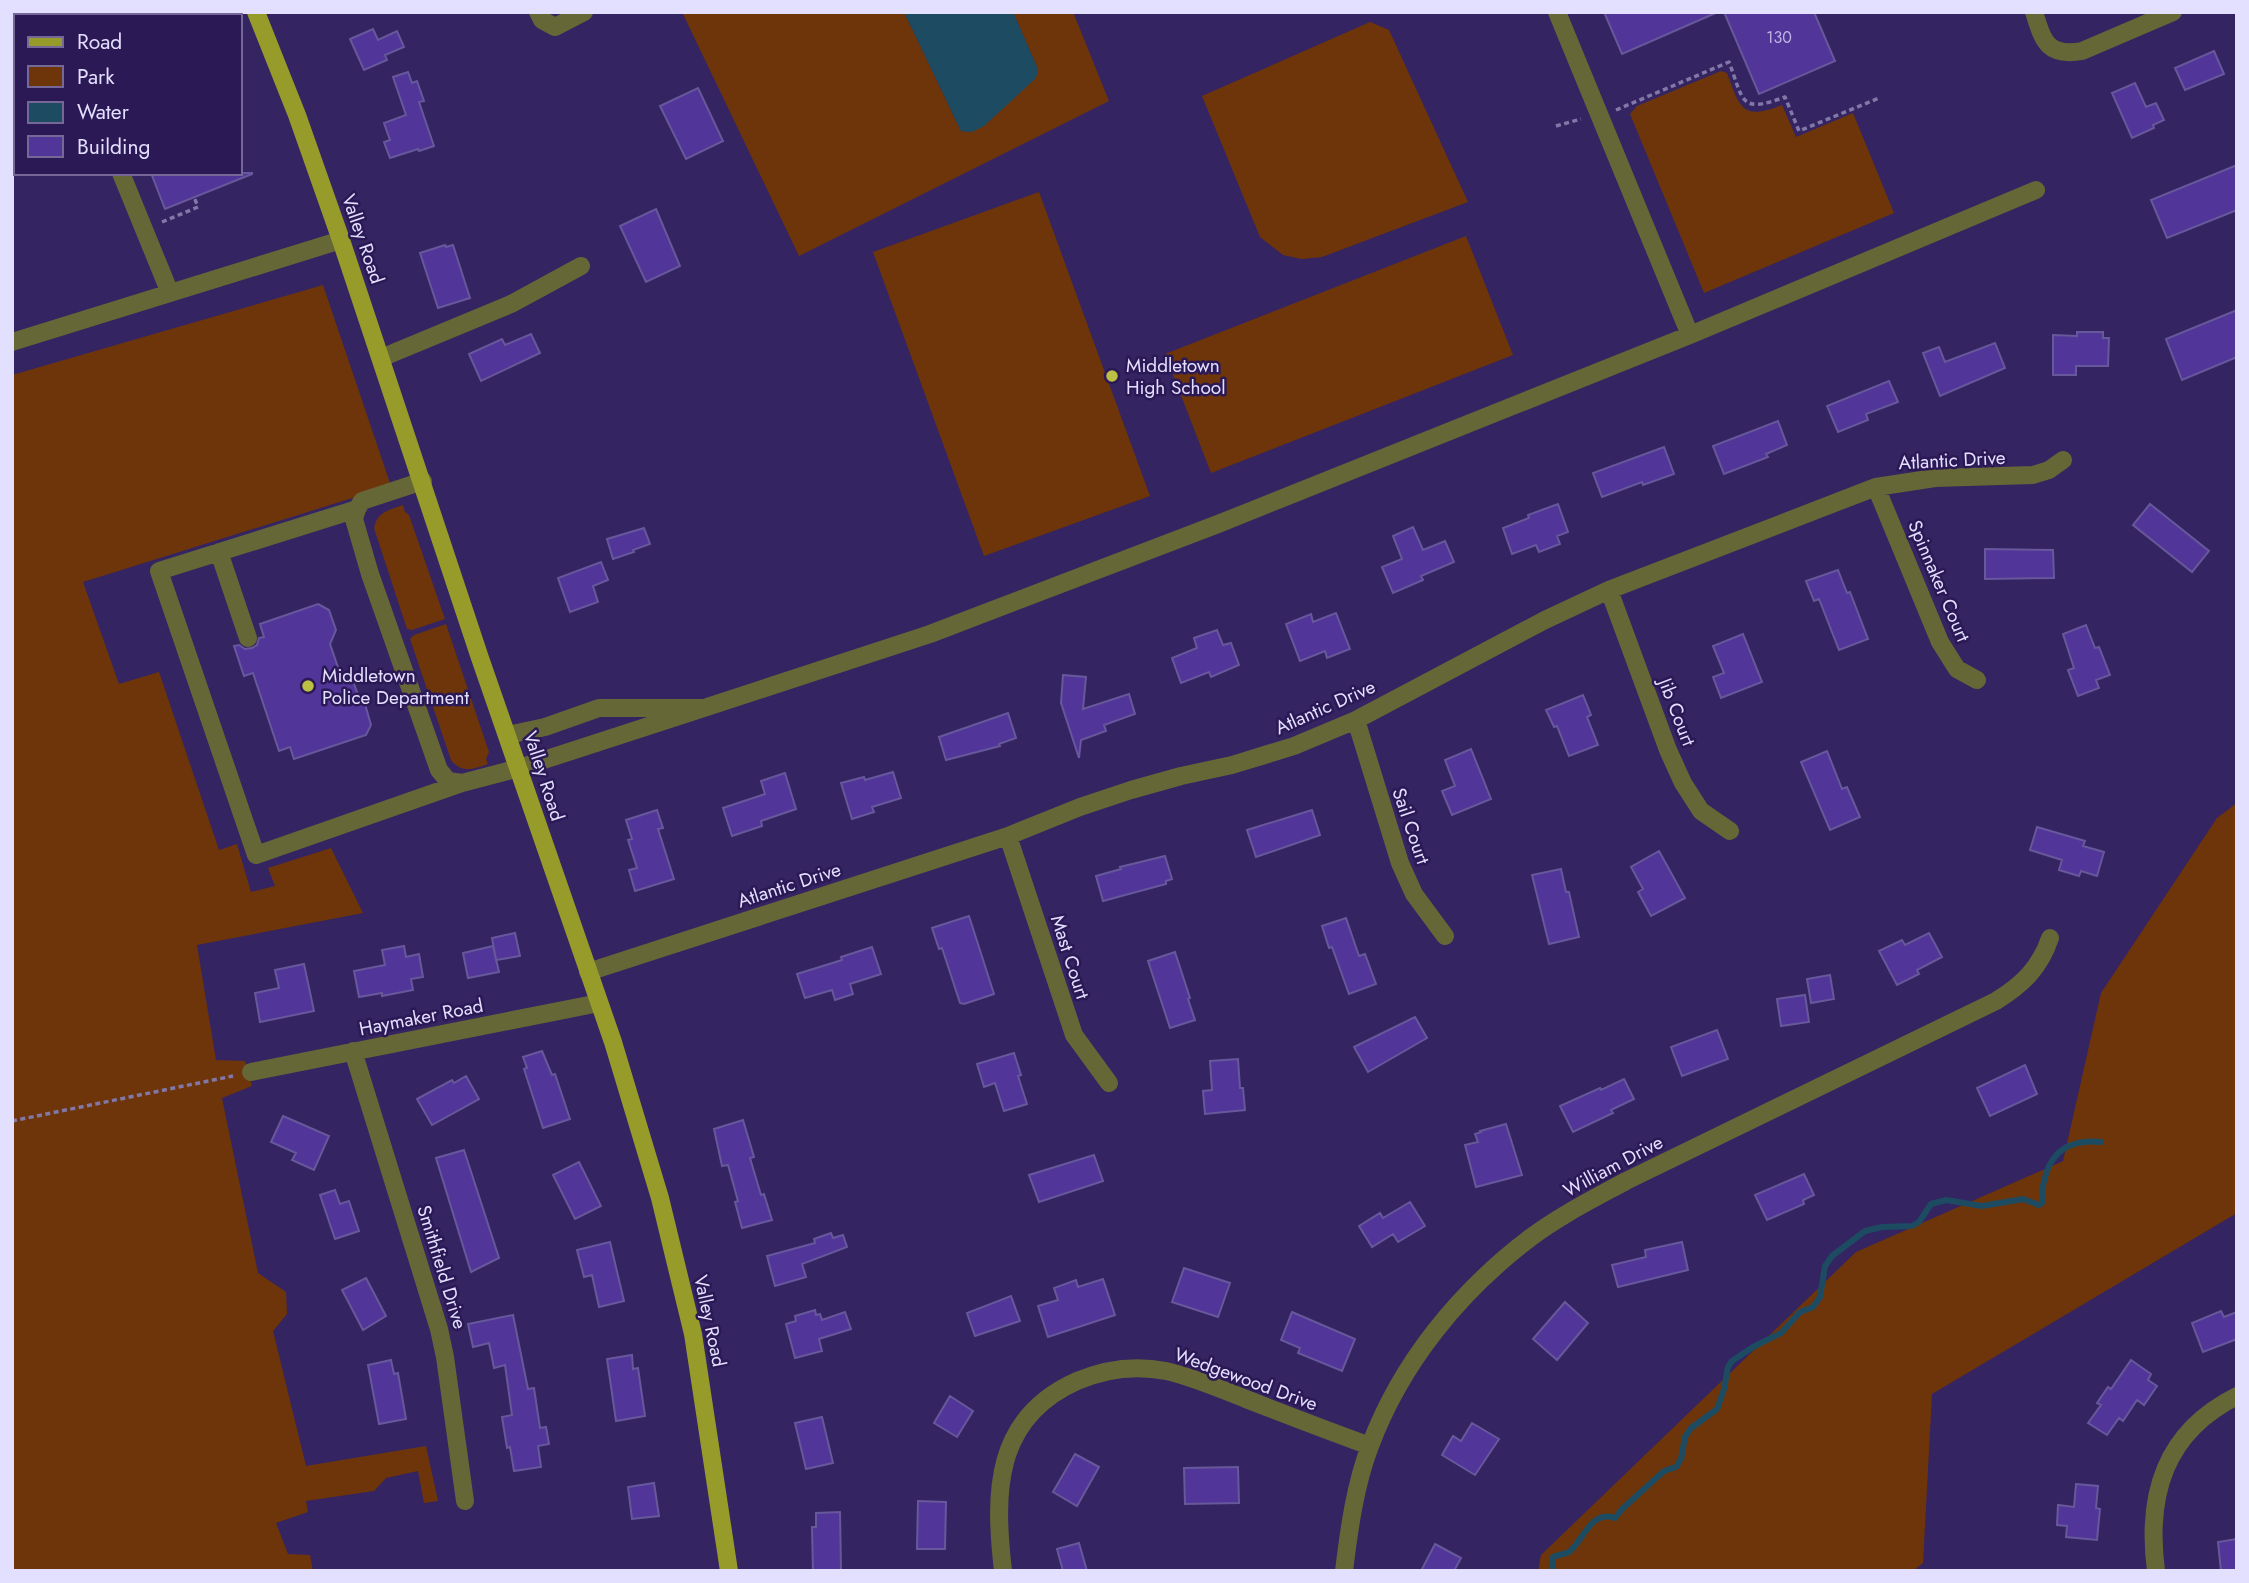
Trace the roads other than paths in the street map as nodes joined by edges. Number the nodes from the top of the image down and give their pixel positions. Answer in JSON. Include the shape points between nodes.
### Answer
{"nodes":[{"id":1,"x":256,"y":12,"type":"edge"},
{"id":2,"x":538,"y":12,"type":"edge"},
{"id":3,"x":584,"y":12,"type":"edge"},
{"id":4,"x":1557,"y":12,"type":"edge"},
{"id":5,"x":2034,"y":12,"type":"edge"},
{"id":6,"x":2173,"y":12,"type":"edge"},
{"id":7,"x":122,"y":175,"type":"edge"},
{"id":8,"x":2036,"y":190,"type":"dead end"},
{"id":9,"x":341,"y":240,"type":"junction"},
{"id":10,"x":581,"y":266,"type":"dead end"},
{"id":11,"x":170,"y":293,"type":"junction"},
{"id":12,"x":1690,"y":335,"type":"junction"},
{"id":13,"x":12,"y":342,"type":"edge"},
{"id":14,"x":381,"y":358,"type":"junction"},
{"id":15,"x":2063,"y":460,"type":"dead end"},
{"id":16,"x":423,"y":481,"type":"junction"},
{"id":17,"x":1876,"y":486,"type":"junction"},
{"id":18,"x":357,"y":509,"type":"junction"},
{"id":19,"x":219,"y":552,"type":"junction"},
{"id":20,"x":1609,"y":590,"type":"junction"},
{"id":21,"x":247,"y":638,"type":"dead end"},
{"id":22,"x":1977,"y":680,"type":"dead end"},
{"id":23,"x":704,"y":708,"type":"junction"},
{"id":24,"x":1356,"y":720,"type":"junction"},
{"id":25,"x":508,"y":734,"type":"junction"},
{"id":26,"x":519,"y":768,"type":"junction"},
{"id":27,"x":463,"y":783,"type":"junction"},
{"id":28,"x":1730,"y":831,"type":"dead end"},
{"id":29,"x":1008,"y":836,"type":"junction"},
{"id":30,"x":1445,"y":936,"type":"dead end"},
{"id":31,"x":2050,"y":938,"type":"dead end"},
{"id":32,"x":588,"y":972,"type":"junction"},
{"id":33,"x":599,"y":1003,"type":"junction"},
{"id":34,"x":354,"y":1051,"type":"junction"},
{"id":35,"x":251,"y":1072,"type":"road end"},
{"id":36,"x":1109,"y":1083,"type":"dead end"},
{"id":37,"x":2237,"y":1396,"type":"edge"},
{"id":38,"x":1370,"y":1446,"type":"junction"},
{"id":39,"x":465,"y":1501,"type":"dead end"},
{"id":40,"x":727,"y":1570,"type":"edge"},
{"id":41,"x":1003,"y":1571,"type":"edge"},
{"id":42,"x":1344,"y":1571,"type":"edge"},
{"id":43,"x":2156,"y":1571,"type":"edge"}],
"edges":[{"from":1,"to":9,"type":"main road","name":"Valley Road"},
{"from":2,"to":3,"type":"street","via":[[555,27]]},
{"from":4,"to":12,"type":"street"},
{"from":5,"to":6,"type":"street","via":[[2042,38],[2050,48],[2066,54]]},
{"from":7,"to":11,"type":"street"},
{"from":8,"to":12,"type":"street"},
{"from":9,"to":11,"type":"street"},
{"from":9,"to":14,"type":"main road","name":"Valley Road"},
{"from":10,"to":14,"type":"street","via":[[511,304]]},
{"from":11,"to":13,"type":"street"},
{"from":12,"to":23,"type":"street","via":[[930,634]]},
{"from":14,"to":16,"type":"main road","name":"Valley Road"},
{"from":15,"to":17,"type":"street","name":"Atlantic Drive","via":[[2033,475],[1936,478]]},
{"from":16,"to":18,"type":"street","via":[[362,501]]},
{"from":16,"to":25,"type":"main road","name":"Valley Road"},
{"from":17,"to":20,"type":"street","name":"Atlantic Drive"},
{"from":17,"to":22,"type":"street","name":"Spinnaker Court","via":[[1940,642],[1957,669]]},
{"from":18,"to":19,"type":"street"},
{"from":18,"to":27,"type":"street","via":[[354,519],[370,574],[439,770],[448,781]]},
{"from":19,"to":21,"type":"street"},
{"from":19,"to":27,"type":"street","via":[[159,571],[257,855]]},
{"from":20,"to":24,"type":"street","name":"Atlantic Drive"},
{"from":20,"to":28,"type":"street","name":"Jib Court","via":[[1683,783],[1701,811]]},
{"from":23,"to":25,"type":"street","via":[[599,708]]},
{"from":23,"to":26,"type":"street"},
{"from":24,"to":29,"type":"street","name":"Atlantic Drive","via":[[1294,746],[1092,803]]},
{"from":24,"to":30,"type":"street","name":"Sail Court","via":[[1400,863],[1414,894]]},
{"from":25,"to":26,"type":"main road","name":"Valley Road"},
{"from":26,"to":27,"type":"street"},
{"from":26,"to":32,"type":"main road","name":"Valley Road"},
{"from":29,"to":32,"type":"street","name":"Atlantic Drive"},
{"from":29,"to":36,"type":"street","name":"Mast Court","via":[[1074,1035]]},
{"from":31,"to":38,"type":"street","name":"William Drive","via":[[2029,976],[1996,1001],[1626,1181],[1531,1237],[1464,1297],[1420,1350],[1391,1398]]},
{"from":32,"to":33,"type":"main road","name":"Valley Road"},
{"from":33,"to":34,"type":"street","name":"Haymaker Road"},
{"from":33,"to":40,"type":"main road","name":"Valley Road","via":[[660,1198],[690,1322]]},
{"from":34,"to":35,"type":"street","name":"Haymaker Road"},
{"from":34,"to":39,"type":"street","name":"Smithfield Drive","via":[[439,1329]]},
{"from":37,"to":43,"type":"street","via":[[2197,1421],[2163,1472],[2154,1520]]},
{"from":38,"to":41,"type":"street","name":"Wedgewood Drive","via":[[1164,1371],[1142,1368],[1089,1376],[1035,1408],[1011,1441],[998,1504]]},
{"from":38,"to":42,"type":"street","name":"William Drive"}]}
